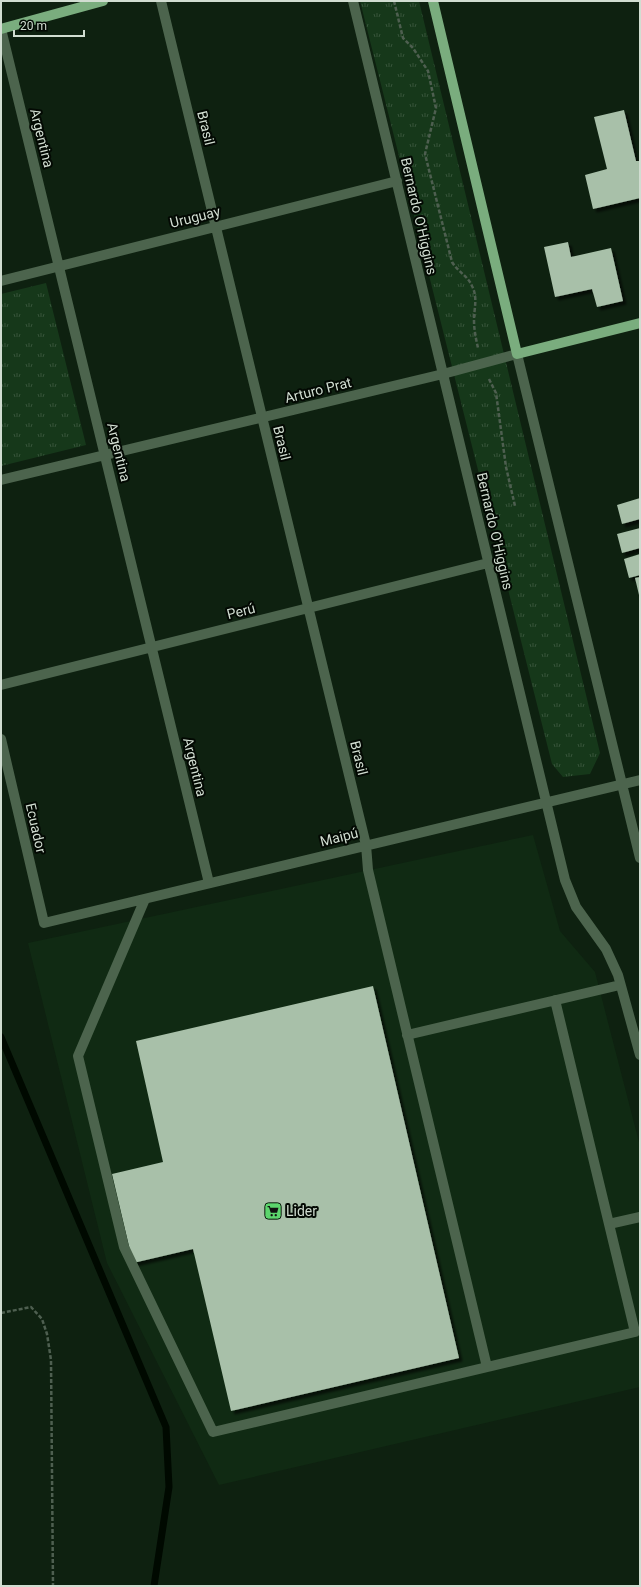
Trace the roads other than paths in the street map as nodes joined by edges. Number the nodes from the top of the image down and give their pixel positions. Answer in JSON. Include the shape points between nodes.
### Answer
{"nodes":[{"id":1,"x":103,"y":1,"type":"edge"},
{"id":2,"x":161,"y":1,"type":"edge"},
{"id":3,"x":353,"y":1,"type":"edge"},
{"id":4,"x":433,"y":1,"type":"edge"},
{"id":5,"x":1,"y":29,"type":"edge"},
{"id":6,"x":397,"y":181,"type":"junction"},
{"id":7,"x":216,"y":227,"type":"junction"},
{"id":8,"x":59,"y":266,"type":"junction"},
{"id":9,"x":1,"y":281,"type":"edge"},
{"id":10,"x":640,"y":323,"type":"edge"},
{"id":11,"x":517,"y":354,"type":"junction"},
{"id":12,"x":443,"y":374,"type":"junction"},
{"id":13,"x":262,"y":418,"type":"junction"},
{"id":14,"x":105,"y":455,"type":"junction"},
{"id":15,"x":1,"y":480,"type":"edge"},
{"id":16,"x":488,"y":563,"type":"junction"},
{"id":17,"x":308,"y":609,"type":"junction"},
{"id":18,"x":152,"y":648,"type":"junction"},
{"id":19,"x":1,"y":685,"type":"edge"},
{"id":20,"x":1,"y":739,"type":"edge"},
{"id":21,"x":640,"y":780,"type":"edge"},
{"id":22,"x":621,"y":785,"type":"junction"},
{"id":23,"x":546,"y":802,"type":"junction"},
{"id":24,"x":366,"y":845,"type":"junction"},
{"id":25,"x":640,"y":858,"type":"edge"},
{"id":26,"x":209,"y":883,"type":"junction"},
{"id":27,"x":145,"y":899,"type":"junction"},
{"id":28,"x":44,"y":923,"type":"joint"},
{"id":29,"x":620,"y":985,"type":"junction"},
{"id":30,"x":555,"y":1000,"type":"junction"},
{"id":31,"x":407,"y":1035,"type":"junction"},
{"id":32,"x":640,"y":1055,"type":"edge"},
{"id":33,"x":640,"y":1217,"type":"edge"},
{"id":34,"x":609,"y":1224,"type":"junction"},
{"id":35,"x":487,"y":1367,"type":"junction"}],
"edges":[{"from":1,"to":5,"type":"main road"},
{"from":2,"to":7,"type":"street","name":"Brasil"},
{"from":3,"to":6,"type":"street","name":"Bernardo O'Higgins"},
{"from":4,"to":11,"type":"main road"},
{"from":5,"to":8,"type":"street","name":"Argentina"},
{"from":6,"to":7,"type":"street","name":"Uruguay"},
{"from":6,"to":12,"type":"street","name":"Bernardo O'Higgins"},
{"from":7,"to":8,"type":"street","name":"Uruguay"},
{"from":7,"to":13,"type":"street","name":"Brasil"},
{"from":8,"to":9,"type":"street","name":"Uruguay"},
{"from":8,"to":14,"type":"street","name":"Argentina"},
{"from":10,"to":11,"type":"main road","name":"Arturo Prat"},
{"from":11,"to":12,"type":"street","name":"Arturo Prat"},
{"from":11,"to":22,"type":"street"},
{"from":12,"to":13,"type":"street","name":"Arturo Prat"},
{"from":12,"to":16,"type":"street","name":"Bernardo O'Higgins"},
{"from":13,"to":14,"type":"street","name":"Arturo Prat"},
{"from":13,"to":17,"type":"street","name":"Brasil"},
{"from":14,"to":15,"type":"street","name":"Arturo Prat"},
{"from":14,"to":18,"type":"street","name":"Argentina"},
{"from":16,"to":17,"type":"street","name":"Perú"},
{"from":16,"to":23,"type":"street","name":"Bernardo O'Higgins"},
{"from":17,"to":18,"type":"street","name":"Perú"},
{"from":17,"to":24,"type":"street","name":"Brasil"},
{"from":18,"to":19,"type":"street","name":"Perú"},
{"from":18,"to":26,"type":"street","name":"Argentina"},
{"from":20,"to":28,"type":"street","name":"Ecuador"},
{"from":21,"to":22,"type":"street","name":"Maipú"},
{"from":22,"to":23,"type":"street","name":"Maipú"},
{"from":22,"to":25,"type":"street"},
{"from":23,"to":24,"type":"street","name":"Maipú"},
{"from":23,"to":29,"type":"street","name":"Bernardo O'Higgins","via":[[570,894],[583,919],[606,949]]},
{"from":24,"to":26,"type":"street","name":"Maipú"},
{"from":24,"to":31,"type":"street","name":"Brasil","via":[[368,870]]},
{"from":26,"to":27,"type":"street","name":"Maipú"},
{"from":27,"to":28,"type":"street","name":"Maipú"},
{"from":27,"to":35,"type":"street","via":[[78,1056],[124,1247],[213,1432]]},
{"from":29,"to":30,"type":"street"},
{"from":29,"to":32,"type":"street","name":"Bernardo O'Higgins"},
{"from":30,"to":31,"type":"street"},
{"from":30,"to":34,"type":"street"},
{"from":31,"to":35,"type":"street","name":"Brasil"},
{"from":33,"to":34,"type":"street"},
{"from":34,"to":35,"type":"street","via":[[635,1332]]}]}
